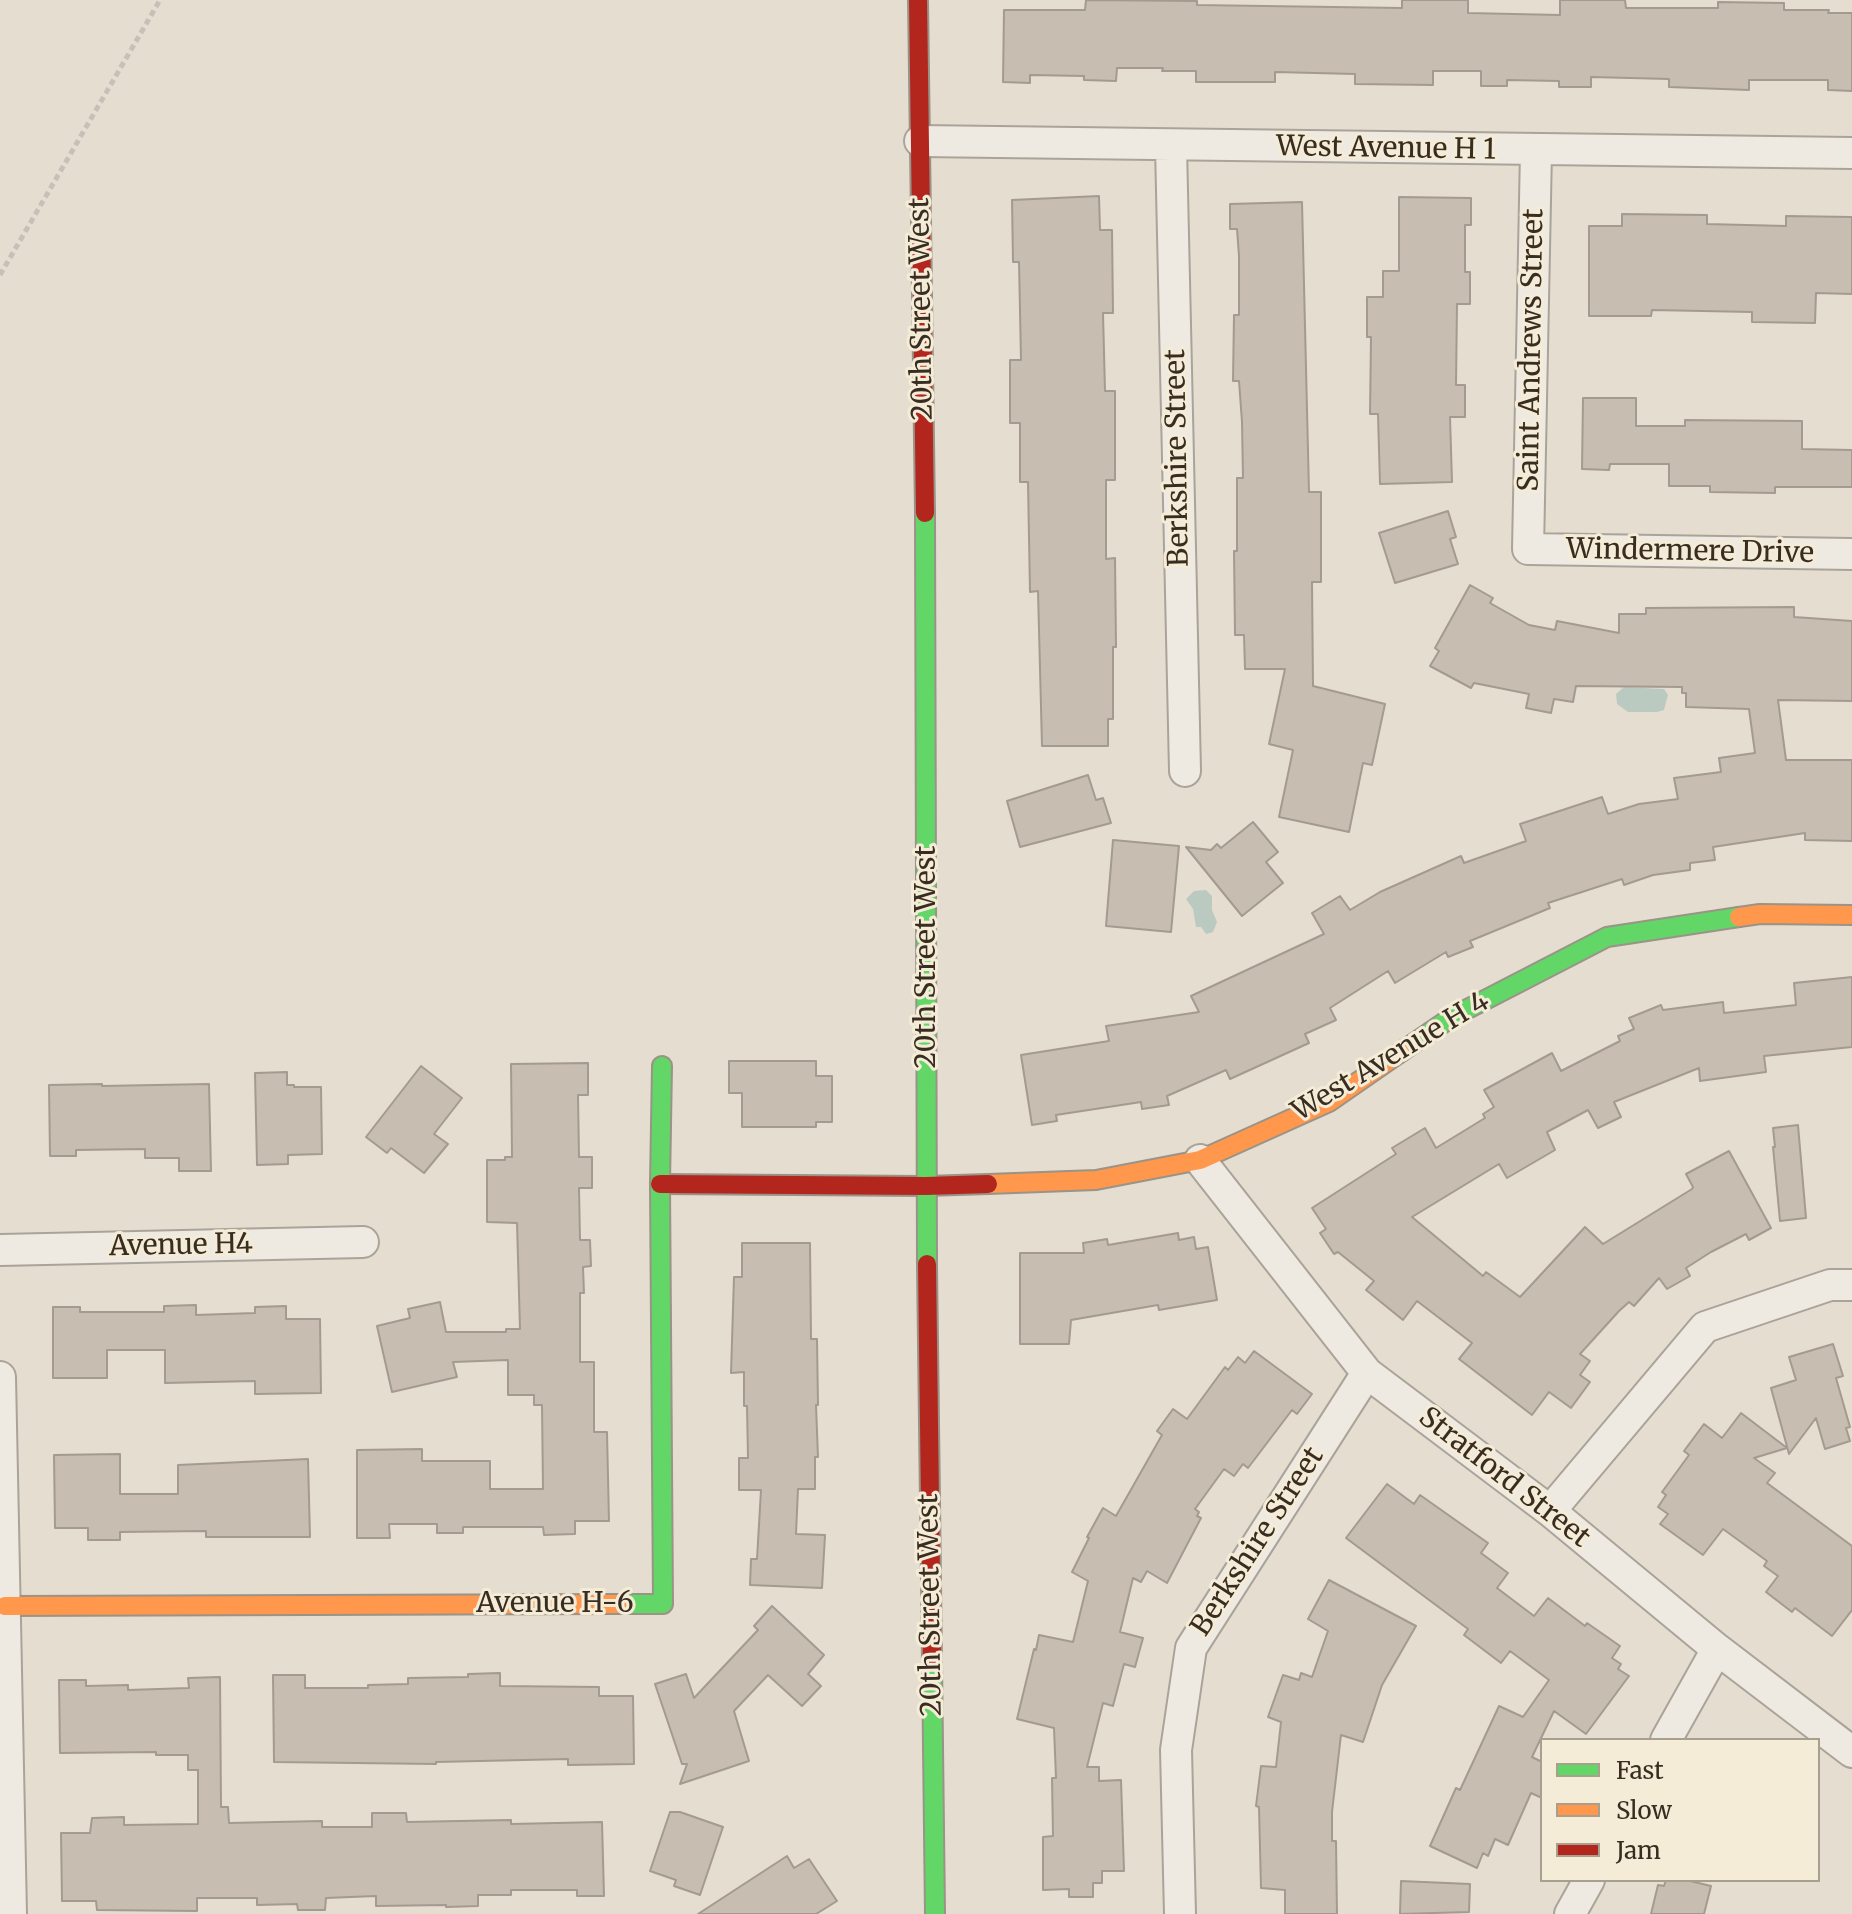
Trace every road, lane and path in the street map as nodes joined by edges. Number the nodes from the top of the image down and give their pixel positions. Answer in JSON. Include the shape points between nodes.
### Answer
{"nodes":[{"id":1,"x":160,"y":0,"type":"edge"},
{"id":2,"x":918,"y":0,"type":"edge"},
{"id":3,"x":920,"y":141,"type":"junction"},
{"id":4,"x":1171,"y":146,"type":"junction"},
{"id":5,"x":1536,"y":151,"type":"junction"},
{"id":6,"x":1852,"y":153,"type":"edge"},
{"id":7,"x":0,"y":275,"type":"edge"},
{"id":8,"x":1528,"y":549,"type":"joint"},
{"id":9,"x":1852,"y":554,"type":"edge"},
{"id":10,"x":1185,"y":771,"type":"dead end"},
{"id":11,"x":1852,"y":915,"type":"edge"},
{"id":12,"x":662,"y":1066,"type":"dead end"},
{"id":13,"x":1200,"y":1160,"type":"junction"},
{"id":14,"x":660,"y":1184,"type":"junction"},
{"id":15,"x":926,"y":1186,"type":"junction"},
{"id":16,"x":363,"y":1242,"type":"dead end"},
{"id":17,"x":0,"y":1250,"type":"edge"},
{"id":18,"x":1852,"y":1285,"type":"edge"},
{"id":19,"x":1367,"y":1373,"type":"junction"},
{"id":20,"x":0,"y":1377,"type":"edge"},
{"id":21,"x":1550,"y":1511,"type":"junction"},
{"id":22,"x":5,"y":1606,"type":"junction"},
{"id":23,"x":1717,"y":1649,"type":"junction"},
{"id":24,"x":1667,"y":1738,"type":"edge"},
{"id":25,"x":1852,"y":1752,"type":"edge"},
{"id":26,"x":1588,"y":1882,"type":"edge"},
{"id":27,"x":11,"y":1914,"type":"edge"},
{"id":28,"x":935,"y":1914,"type":"edge"},
{"id":29,"x":1180,"y":1914,"type":"edge"},
{"id":30,"x":1570,"y":1914,"type":"edge"}],
"edges":[{"from":1,"to":7,"type":"path"},
{"from":2,"to":3,"type":"street","name":"20th Street West"},
{"from":3,"to":4,"type":"street","name":"West Avenue H 1"},
{"from":3,"to":15,"type":"street","name":"20th Street West"},
{"from":4,"to":5,"type":"street","name":"West Avenue H 1"},
{"from":4,"to":10,"type":"street","name":"Berkshire Street"},
{"from":5,"to":6,"type":"street","name":"West Avenue H 1"},
{"from":5,"to":8,"type":"street","name":"Saint Andrews Street"},
{"from":8,"to":9,"type":"street","name":"Windermere Drive"},
{"from":11,"to":13,"type":"street","name":"West Avenue H 4","via":[[1760,914],[1607,937],[1452,1017],[1329,1102]]},
{"from":12,"to":14,"type":"street","name":"Avenue H-6"},
{"from":13,"to":15,"type":"street","name":"West Avenue H 4","via":[[1096,1180]]},
{"from":13,"to":19,"type":"street","name":"Stratford Street"},
{"from":14,"to":15,"type":"street"},
{"from":14,"to":22,"type":"street","name":"Avenue H-6","via":[[663,1604]]},
{"from":15,"to":28,"type":"street","name":"20th Street West"},
{"from":16,"to":17,"type":"street","name":"Avenue H4"},
{"from":18,"to":21,"type":"street","via":[[1830,1285],[1705,1327]]},
{"from":19,"to":21,"type":"street","name":"Stratford Street"},
{"from":19,"to":29,"type":"street","name":"Berkshire Street","via":[[1191,1648],[1176,1750]]},
{"from":20,"to":22,"type":"street"},
{"from":21,"to":23,"type":"street","name":"Stratford Street"},
{"from":22,"to":27,"type":"street"},
{"from":23,"to":24,"type":"street"},
{"from":23,"to":25,"type":"street","name":"Stratford Street"},
{"from":26,"to":30,"type":"street"}]}
